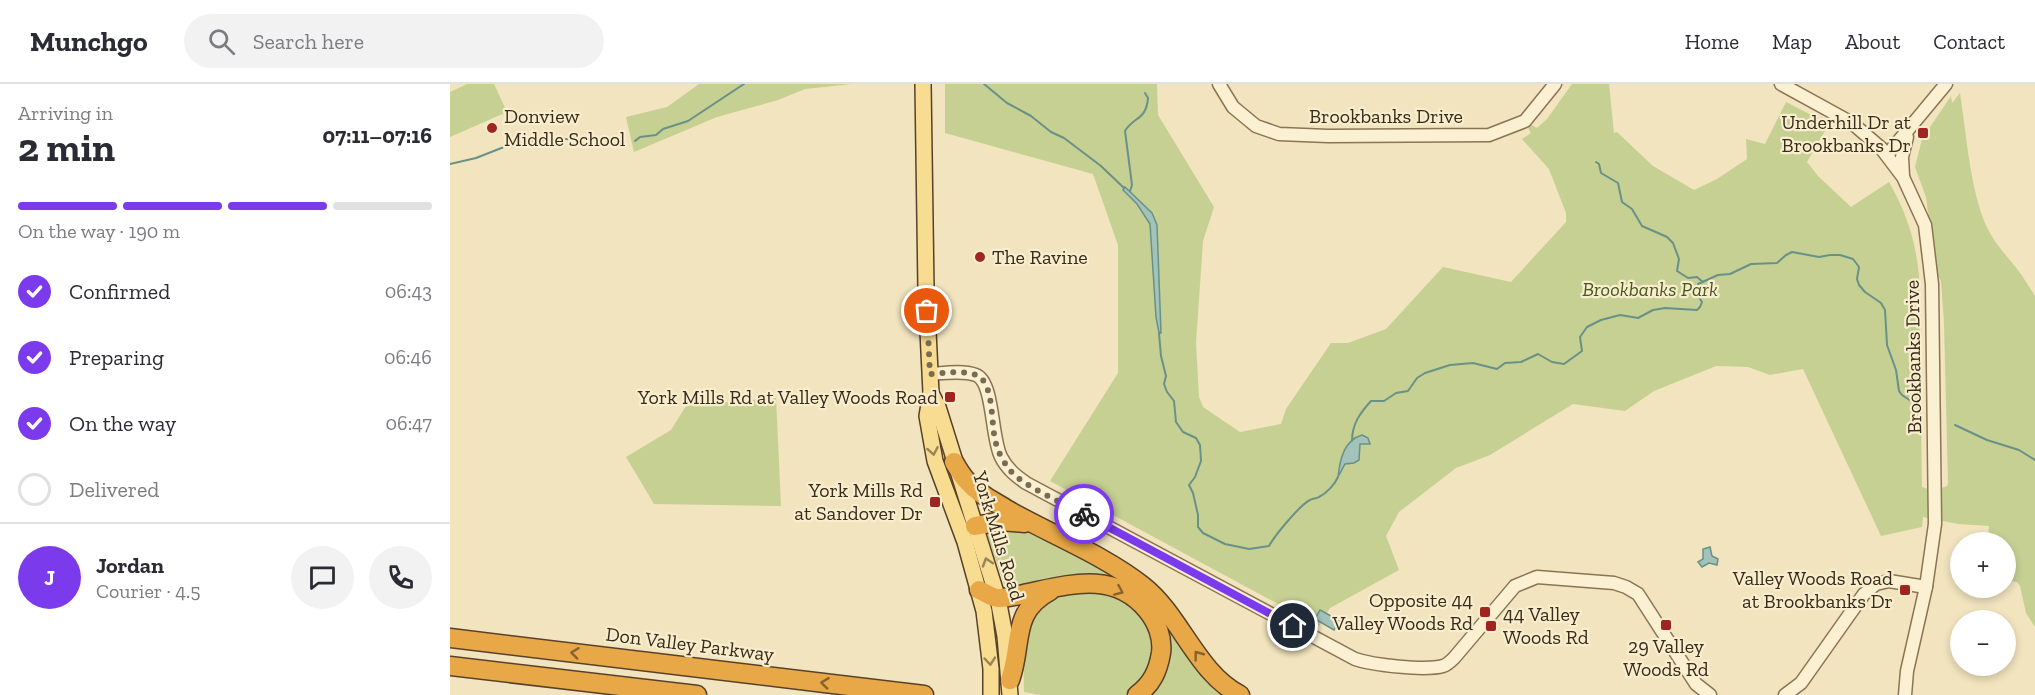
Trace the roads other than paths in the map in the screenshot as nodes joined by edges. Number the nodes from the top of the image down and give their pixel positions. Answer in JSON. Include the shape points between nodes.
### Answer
{"nodes":[{"id":1,"x":923,"y":84,"type":"edge"},
{"id":2,"x":1219,"y":84,"type":"edge"},
{"id":3,"x":1555,"y":84,"type":"edge"},
{"id":4,"x":1781,"y":84,"type":"edge"},
{"id":5,"x":1946,"y":84,"type":"edge"},
{"id":6,"x":1910,"y":130,"type":"junction"},
{"id":7,"x":1887,"y":155,"type":"junction"},
{"id":8,"x":1903,"y":177,"type":"junction"},
{"id":9,"x":930,"y":374,"type":"junction"},
{"id":10,"x":931,"y":393,"type":"junction"},
{"id":11,"x":954,"y":462,"type":"junction"},
{"id":12,"x":1036,"y":526,"type":"junction"},
{"id":13,"x":969,"y":531,"type":"junction"},
{"id":14,"x":1063,"y":585,"type":"junction"},
{"id":15,"x":1926,"y":587,"type":"junction"},
{"id":16,"x":979,"y":590,"type":"junction"},
{"id":17,"x":998,"y":599,"type":"junction"},
{"id":18,"x":453,"y":638,"type":"edge"},
{"id":19,"x":454,"y":666,"type":"edge"},
{"id":20,"x":1010,"y":687,"type":"edge"},
{"id":21,"x":697,"y":695,"type":"edge"},
{"id":22,"x":924,"y":695,"type":"edge"},
{"id":23,"x":991,"y":695,"type":"edge"},
{"id":24,"x":1137,"y":695,"type":"edge"},
{"id":25,"x":1240,"y":695,"type":"edge"},
{"id":26,"x":1710,"y":695,"type":"edge"},
{"id":27,"x":1785,"y":695,"type":"edge"},
{"id":28,"x":1905,"y":695,"type":"edge"}],
"edges":[{"from":1,"to":9,"type":"main road","name":"York Mills Road"},
{"from":2,"to":3,"type":"street","name":"Brookbanks Drive","via":[[1233,107],[1256,126],[1279,134],[1318,136],[1490,135],[1525,121]]},
{"from":4,"to":7,"type":"street","name":"Brookbanks Drive","via":[[1852,123]]},
{"from":5,"to":6,"type":"street"},
{"from":6,"to":7,"type":"street"},
{"from":6,"to":8,"type":"street","via":[[1904,148]]},
{"from":7,"to":8,"type":"street","name":"Brookbanks Drive"},
{"from":8,"to":15,"type":"street","name":"Brookbanks Drive","via":[[1924,225],[1932,284],[1935,524]]},
{"from":9,"to":10,"type":"main road","name":"York Mills Road"},
{"from":9,"to":26,"type":"street","via":[[968,373],[983,379],[1001,457],[1010,471],[1026,483],[1355,659],[1400,666],[1445,666],[1515,586],[1537,577],[1614,583],[1638,594],[1696,684]]},
{"from":10,"to":11,"type":"main road","name":"York Mills Road"},
{"from":10,"to":13,"type":"main road","name":"York Mills Road","one_way":true,"via":[[927,416],[935,460]]},
{"from":11,"to":12,"type":"highway","via":[[979,493]]},
{"from":11,"to":13,"type":"main road","name":"York Mills Road"},
{"from":12,"to":13,"type":"highway","via":[[1000,520]]},
{"from":25,"to":12,"type":"highway","one_way":true,"via":[[1210,670],[1145,588],[1118,568]]},
{"from":13,"to":16,"type":"main road","name":"York Mills Road"},
{"from":17,"to":13,"type":"main road","name":"York Mills Road","one_way":true},
{"from":14,"to":17,"type":"highway"},
{"from":14,"to":20,"type":"highway","via":[[1033,602],[1025,613]]},
{"from":14,"to":24,"type":"highway","one_way":true,"via":[[1094,582],[1120,589],[1142,603],[1152,616],[1162,641],[1159,668],[1148,687]]},
{"from":15,"to":27,"type":"street","via":[[1889,581],[1876,584],[1864,594],[1801,683]]},
{"from":15,"to":28,"type":"street","name":"Brookbanks Drive"},
{"from":16,"to":17,"type":"highway"},
{"from":16,"to":23,"type":"main road","name":"York Mills Road","one_way":true,"via":[[987,626]]},
{"from":17,"to":20,"type":"main road","name":"York Mills Road"},
{"from":22,"to":18,"type":"highway","name":"Don Valley Parkway","one_way":true},
{"from":19,"to":21,"type":"highway"}]}
